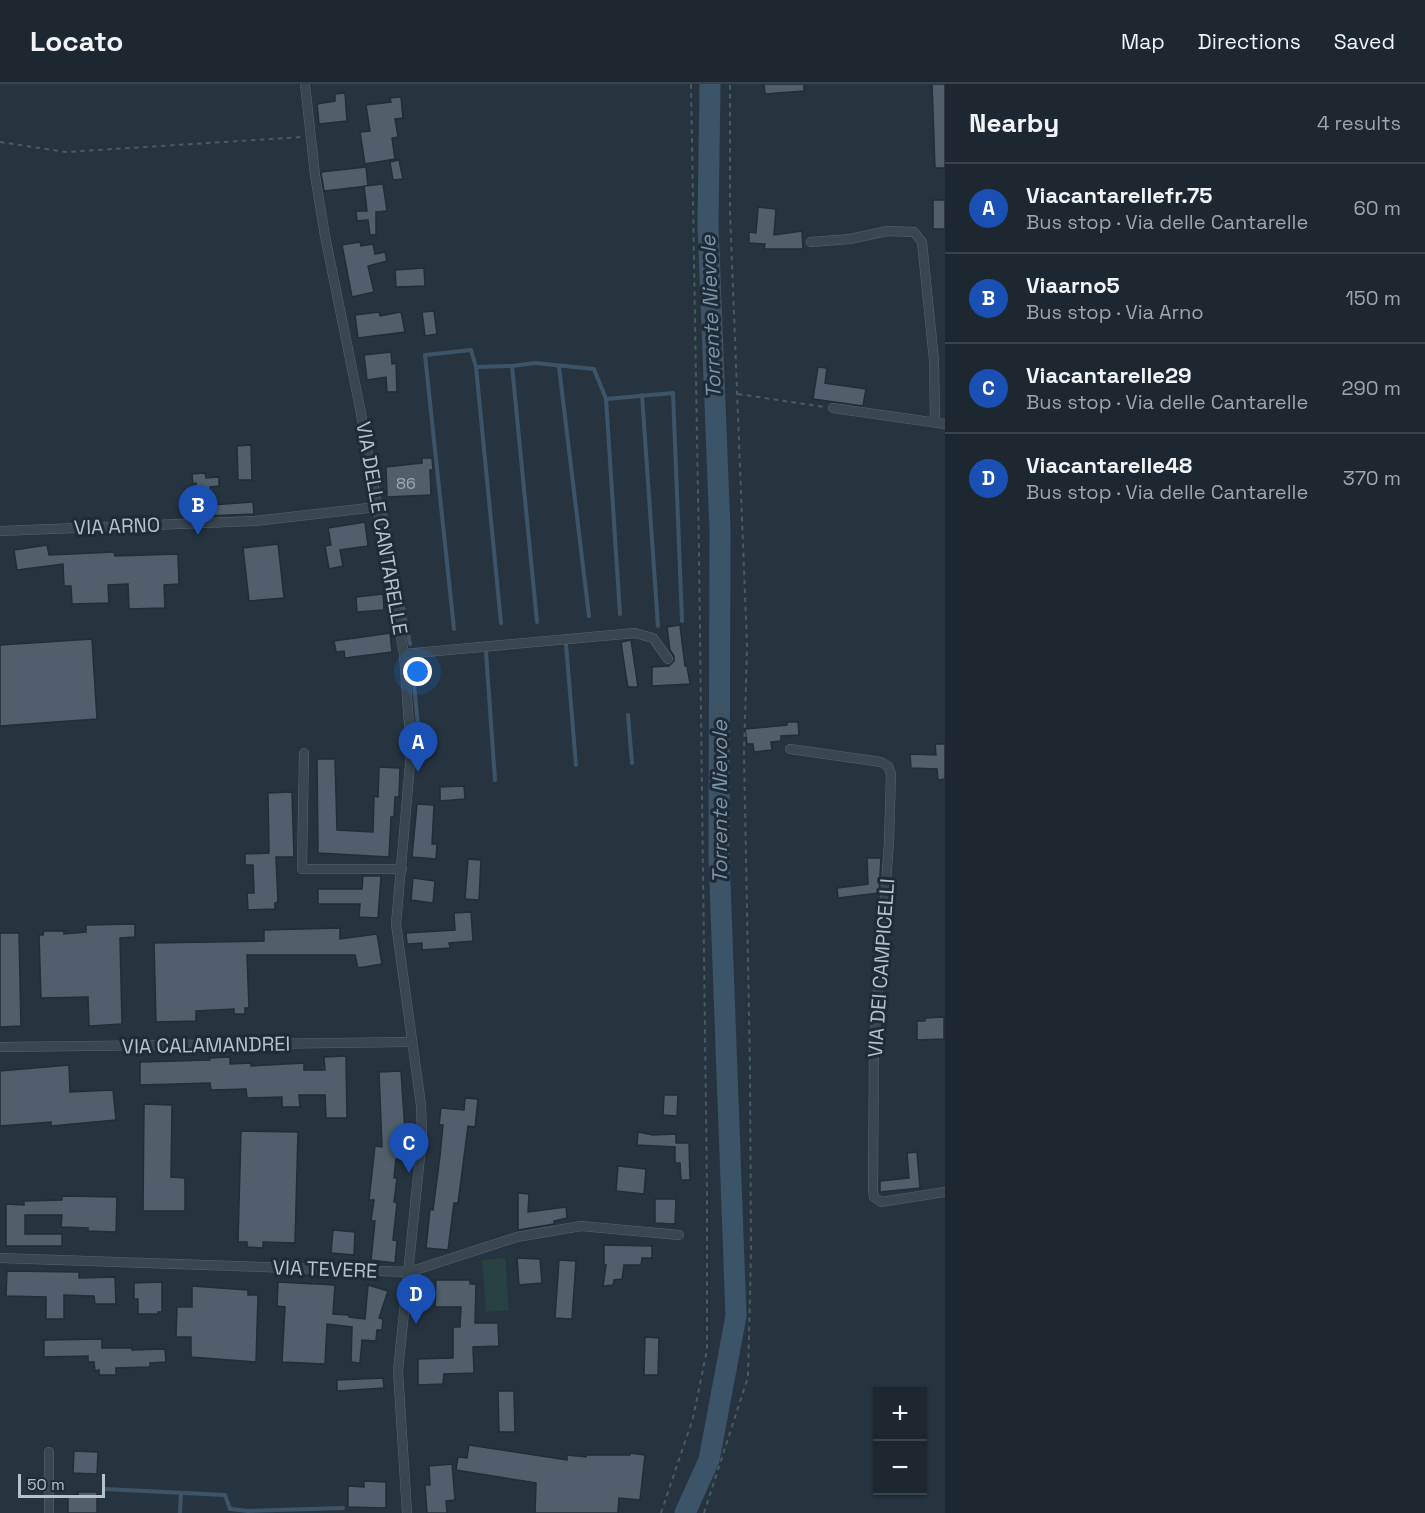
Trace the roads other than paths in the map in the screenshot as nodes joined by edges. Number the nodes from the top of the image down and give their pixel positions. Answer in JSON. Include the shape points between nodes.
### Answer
{"nodes":[{"id":1,"x":305,"y":84,"type":"edge"},
{"id":2,"x":811,"y":242,"type":"dead end"},
{"id":3,"x":833,"y":408,"type":"road end"},
{"id":4,"x":940,"y":422,"type":"edge"},
{"id":5,"x":377,"y":507,"type":"junction"},
{"id":6,"x":0,"y":531,"type":"edge"},
{"id":7,"x":404,"y":654,"type":"junction"},
{"id":8,"x":668,"y":659,"type":"dead end"},
{"id":9,"x":790,"y":749,"type":"dead end"},
{"id":10,"x":304,"y":753,"type":"dead end"},
{"id":11,"x":402,"y":869,"type":"junction"},
{"id":12,"x":411,"y":1042,"type":"junction"},
{"id":13,"x":0,"y":1047,"type":"edge"},
{"id":14,"x":945,"y":1192,"type":"edge"},
{"id":15,"x":679,"y":1235,"type":"dead end"},
{"id":16,"x":0,"y":1258,"type":"edge"},
{"id":17,"x":409,"y":1272,"type":"junction"},
{"id":18,"x":49,"y":1452,"type":"dead end"},
{"id":19,"x":49,"y":1513,"type":"edge"},
{"id":20,"x":407,"y":1513,"type":"edge"}],
"edges":[{"from":1,"to":5,"type":"street","name":"VIA DELLE CANTARELLE","via":[[325,236]]},
{"from":2,"to":4,"type":"street","via":[[887,231],[914,232],[922,242]]},
{"from":3,"to":4,"type":"street"},
{"from":5,"to":6,"type":"street","name":"VIA ARNO","via":[[255,521]]},
{"from":5,"to":7,"type":"street","name":"VIA DELLE CANTARELLE"},
{"from":7,"to":8,"type":"street","via":[[635,633],[653,638]]},
{"from":7,"to":11,"type":"street","name":"VIA DELLE CANTARELLE","via":[[411,753]]},
{"from":9,"to":14,"type":"street","name":"VIA DEI CAMPICELLI","via":[[881,762],[891,774],[874,1047],[873,1190],[874,1197],[881,1202]]},
{"from":10,"to":11,"type":"street","via":[[302,868]]},
{"from":11,"to":12,"type":"street","name":"VIA DELLE CANTARELLE","via":[[396,924]]},
{"from":12,"to":13,"type":"street","name":"VIA CALAMANDREI"},
{"from":12,"to":17,"type":"street","name":"VIA DELLE CANTARELLE","via":[[422,1137]]},
{"from":15,"to":17,"type":"street","name":"VIA TEVERE","via":[[581,1226],[517,1237]]},
{"from":16,"to":17,"type":"street","name":"VIA TEVERE"},
{"from":17,"to":20,"type":"street","name":"VIA DELLE CANTARELLE","via":[[398,1371]]},
{"from":18,"to":19,"type":"street"}]}
